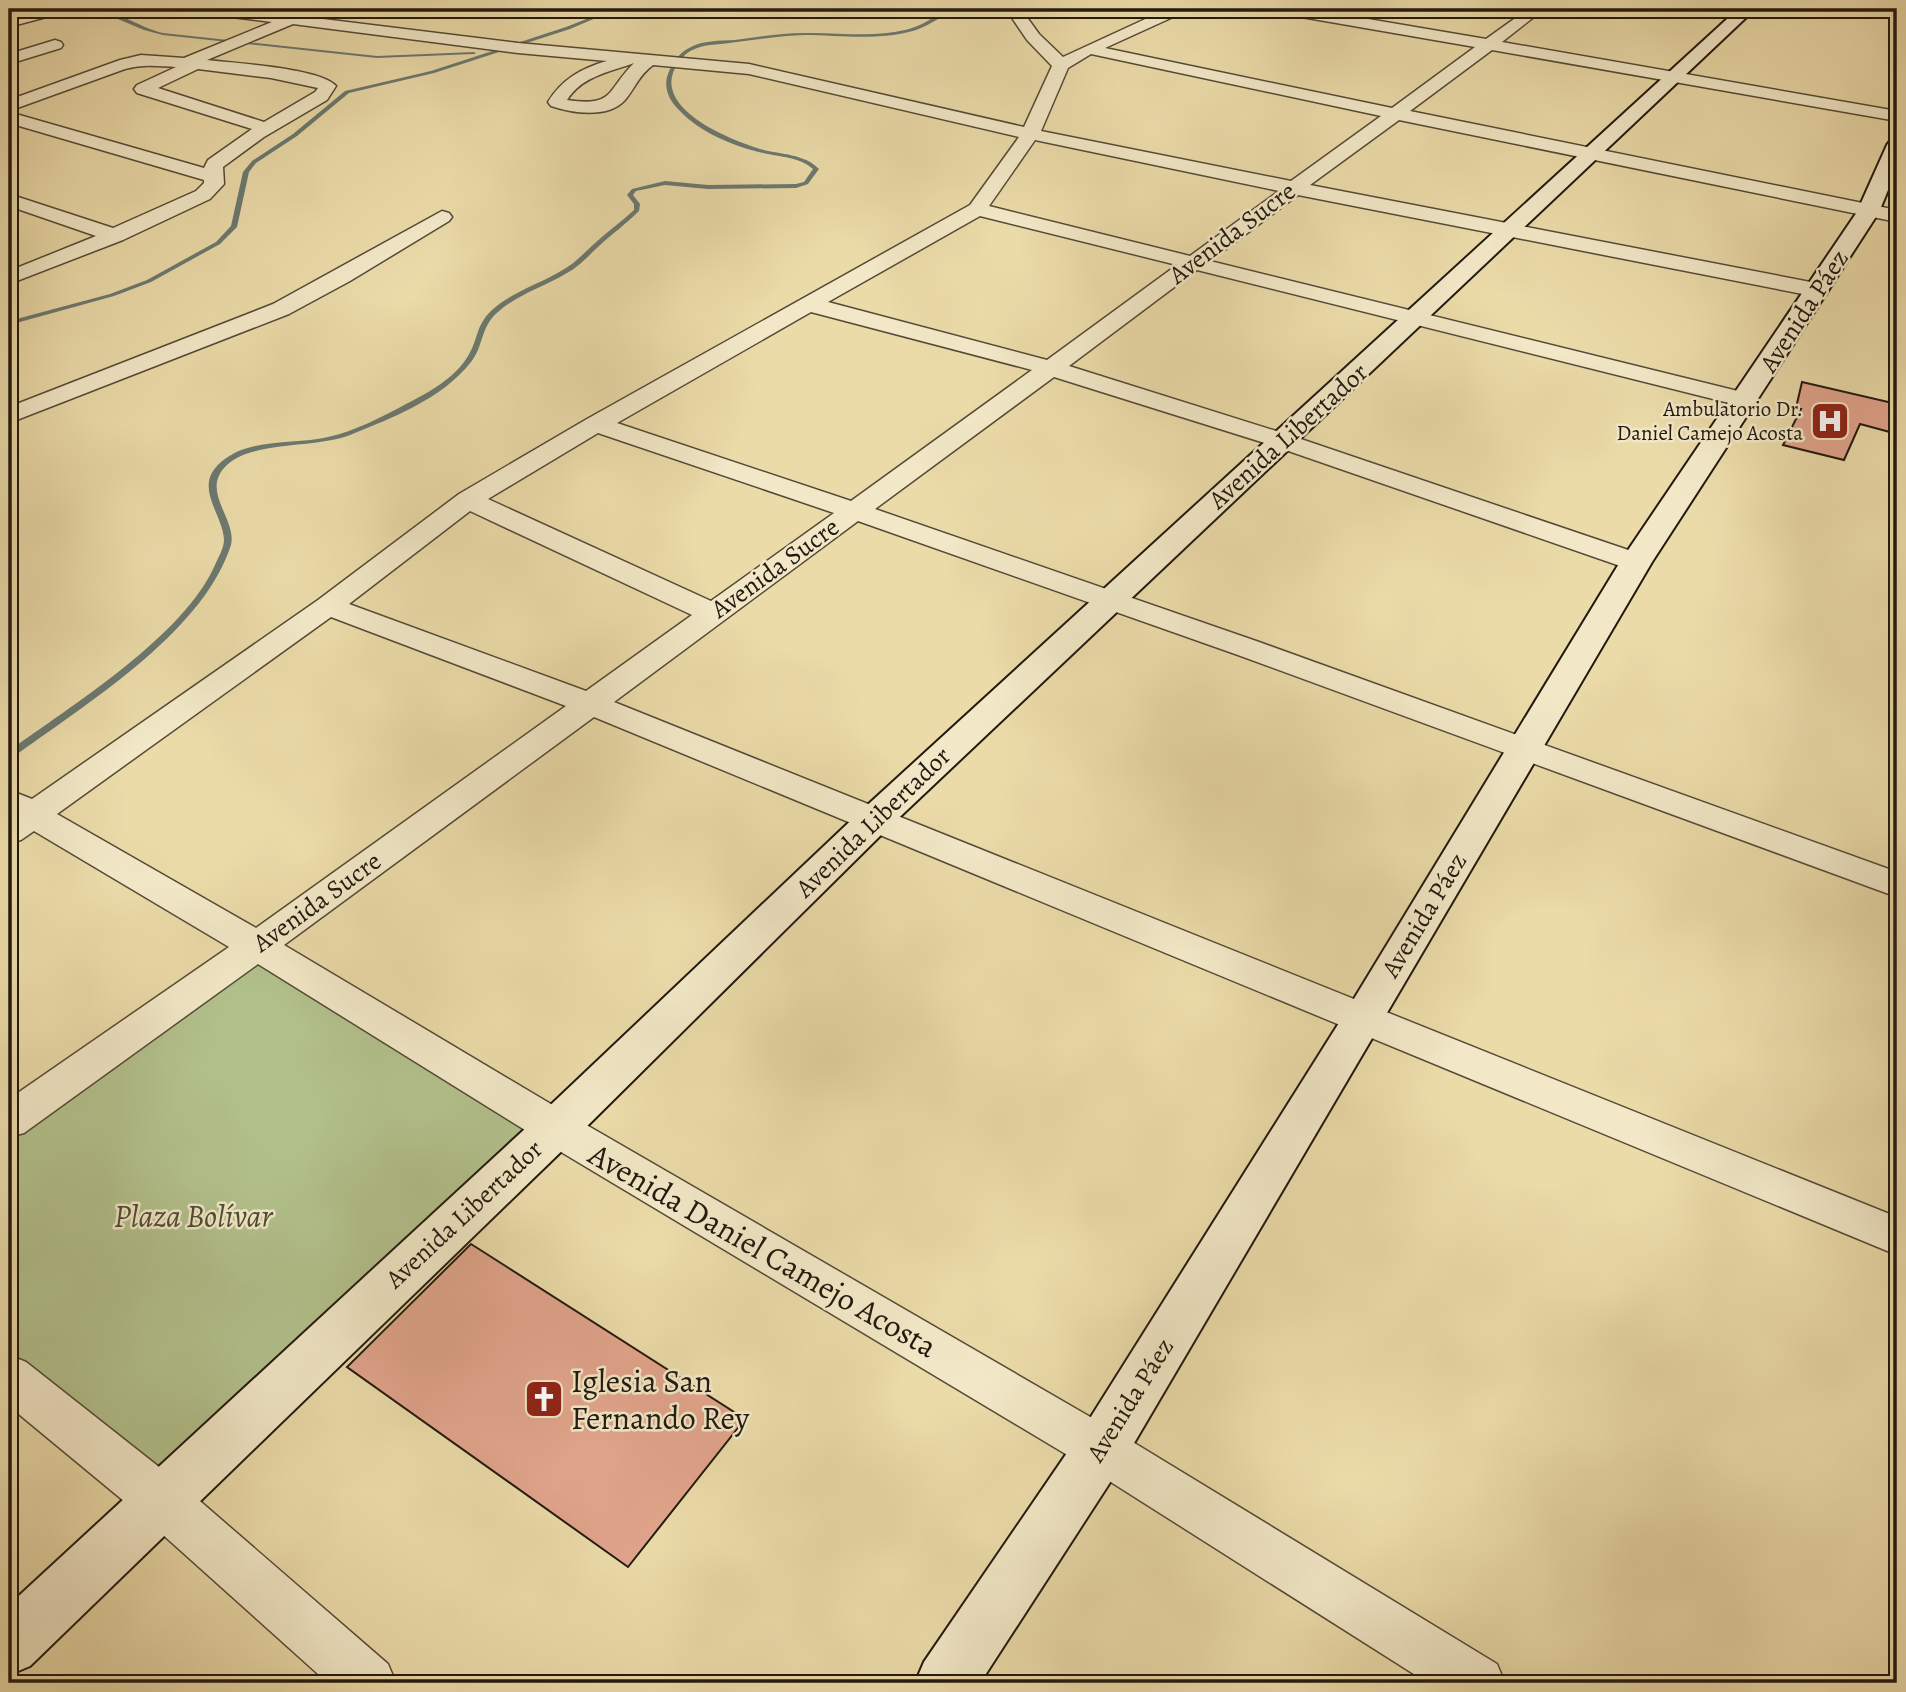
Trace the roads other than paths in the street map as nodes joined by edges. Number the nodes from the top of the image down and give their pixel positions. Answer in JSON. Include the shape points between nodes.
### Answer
{"nodes":[{"id":1,"x":60,"y":9,"type":"edge"},
{"id":2,"x":206,"y":9,"type":"edge"},
{"id":3,"x":1013,"y":9,"type":"edge"},
{"id":4,"x":1178,"y":9,"type":"edge"},
{"id":5,"x":1284,"y":9,"type":"edge"},
{"id":6,"x":1537,"y":9,"type":"edge"},
{"id":7,"x":1747,"y":9,"type":"edge"},
{"id":8,"x":1886,"y":9,"type":"edge"},
{"id":9,"x":1897,"y":10,"type":"edge"},
{"id":10,"x":291,"y":19,"type":"junction"},
{"id":11,"x":9,"y":22,"type":"edge"},
{"id":12,"x":55,"y":45,"type":"dead end"},
{"id":13,"x":1487,"y":45,"type":"junction"},
{"id":14,"x":1089,"y":49,"type":"junction"},
{"id":15,"x":9,"y":59,"type":"edge"},
{"id":16,"x":190,"y":64,"type":"junction"},
{"id":17,"x":1061,"y":65,"type":"junction"},
{"id":18,"x":1671,"y":77,"type":"junction"},
{"id":19,"x":9,"y":88,"type":"edge"},
{"id":20,"x":34,"y":96,"type":"junction"},
{"id":21,"x":9,"y":106,"type":"edge"},
{"id":22,"x":1395,"y":113,"type":"junction"},
{"id":23,"x":1897,"y":116,"type":"edge"},
{"id":24,"x":9,"y":117,"type":"edge"},
{"id":25,"x":266,"y":128,"type":"junction"},
{"id":26,"x":1031,"y":134,"type":"junction"},
{"id":27,"x":1897,"y":145,"type":"edge"},
{"id":28,"x":1587,"y":154,"type":"junction"},
{"id":29,"x":214,"y":177,"type":"junction"},
{"id":30,"x":1293,"y":188,"type":"junction"},
{"id":31,"x":9,"y":200,"type":"edge"},
{"id":32,"x":977,"y":209,"type":"junction"},
{"id":33,"x":1882,"y":214,"type":"edge"},
{"id":34,"x":442,"y":217,"type":"dead end"},
{"id":35,"x":1505,"y":231,"type":"junction"},
{"id":36,"x":116,"y":236,"type":"junction"},
{"id":37,"x":1193,"y":263,"type":"junction"},
{"id":38,"x":9,"y":278,"type":"edge"},
{"id":39,"x":1818,"y":290,"type":"junction"},
{"id":40,"x":808,"y":304,"type":"junction"},
{"id":41,"x":1418,"y":317,"type":"junction"},
{"id":42,"x":1051,"y":368,"type":"junction"},
{"id":43,"x":1745,"y":400,"type":"junction"},
{"id":44,"x":9,"y":416,"type":"edge"},
{"id":45,"x":596,"y":424,"type":"junction"},
{"id":46,"x":1283,"y":441,"type":"junction"},
{"id":47,"x":468,"y":500,"type":"junction"},
{"id":48,"x":855,"y":509,"type":"junction"},
{"id":49,"x":1636,"y":562,"type":"junction"},
{"id":50,"x":1108,"y":600,"type":"junction"},
{"id":51,"x":328,"y":606,"type":"junction"},
{"id":52,"x":712,"y":613,"type":"junction"},
{"id":53,"x":588,"y":704,"type":"junction"},
{"id":54,"x":1524,"y":747,"type":"junction"},
{"id":55,"x":17,"y":816,"type":"edge"},
{"id":56,"x":874,"y":820,"type":"junction"},
{"id":57,"x":1897,"y":885,"type":"edge"},
{"id":58,"x":257,"y":946,"type":"junction"},
{"id":59,"x":1364,"y":1018,"type":"junction"},
{"id":60,"x":9,"y":1121,"type":"edge"},
{"id":61,"x":555,"y":1128,"type":"junction"},
{"id":62,"x":1897,"y":1236,"type":"edge"},
{"id":63,"x":9,"y":1377,"type":"edge"},
{"id":64,"x":1101,"y":1449,"type":"junction"},
{"id":65,"x":160,"y":1499,"type":"junction"},
{"id":66,"x":9,"y":1645,"type":"edge"},
{"id":67,"x":369,"y":1683,"type":"edge"},
{"id":68,"x":945,"y":1683,"type":"edge"},
{"id":69,"x":1478,"y":1683,"type":"edge"}],
"edges":[{"from":1,"to":11,"type":"street"},
{"from":2,"to":10,"type":"street"},
{"from":3,"to":17,"type":"street"},
{"from":4,"to":14,"type":"street"},
{"from":5,"to":13,"type":"street"},
{"from":6,"to":13,"type":"street","name":"Avenida Sucre"},
{"from":7,"to":18,"type":"main road","name":"Avenida Libertador"},
{"from":8,"to":9,"type":"street"},
{"from":10,"to":16,"type":"street"},
{"from":10,"to":26,"type":"street","via":[[518,48],[764,72]]},
{"from":12,"to":15,"type":"street"},
{"from":13,"to":18,"type":"street"},
{"from":13,"to":22,"type":"street","name":"Avenida Sucre"},
{"from":14,"to":17,"type":"street"},
{"from":14,"to":22,"type":"street"},
{"from":16,"to":20,"type":"street","via":[[135,61]]},
{"from":16,"to":25,"type":"street","via":[[143,89]]},
{"from":16,"to":25,"type":"street","via":[[327,83],[321,96]]},
{"from":17,"to":26,"type":"street"},
{"from":18,"to":23,"type":"street"},
{"from":18,"to":28,"type":"main road","name":"Avenida Libertador"},
{"from":19,"to":20,"type":"street"},
{"from":20,"to":21,"type":"street"},
{"from":22,"to":28,"type":"street"},
{"from":22,"to":30,"type":"street","name":"Avenida Sucre"},
{"from":24,"to":29,"type":"street"},
{"from":25,"to":29,"type":"street","via":[[215,164]]},
{"from":26,"to":30,"type":"street"},
{"from":26,"to":32,"type":"street"},
{"from":27,"to":33,"type":"main road","name":"Avenida Páez"},
{"from":28,"to":33,"type":"street"},
{"from":28,"to":35,"type":"main road","name":"Avenida Libertador"},
{"from":29,"to":36,"type":"street","via":[[214,184],[202,195]]},
{"from":30,"to":35,"type":"street"},
{"from":30,"to":37,"type":"street","name":"Avenida Sucre"},
{"from":31,"to":36,"type":"street"},
{"from":32,"to":37,"type":"street"},
{"from":32,"to":40,"type":"street"},
{"from":33,"to":39,"type":"main road","name":"Avenida Páez"},
{"from":34,"to":44,"type":"street","via":[[280,310]]},
{"from":35,"to":39,"type":"street"},
{"from":35,"to":41,"type":"main road","name":"Avenida Libertador"},
{"from":36,"to":38,"type":"street"},
{"from":37,"to":41,"type":"street"},
{"from":37,"to":42,"type":"street","name":"Avenida Sucre"},
{"from":39,"to":43,"type":"main road","name":"Avenida Páez"},
{"from":40,"to":42,"type":"street"},
{"from":40,"to":45,"type":"street"},
{"from":41,"to":43,"type":"street"},
{"from":41,"to":46,"type":"main road","name":"Avenida Libertador"},
{"from":42,"to":46,"type":"street"},
{"from":42,"to":48,"type":"street","name":"Avenida Sucre"},
{"from":43,"to":49,"type":"main road","name":"Avenida Páez"},
{"from":45,"to":47,"type":"street"},
{"from":45,"to":48,"type":"street"},
{"from":46,"to":49,"type":"street"},
{"from":46,"to":50,"type":"main road","name":"Avenida Libertador"},
{"from":47,"to":51,"type":"street"},
{"from":47,"to":52,"type":"street"},
{"from":48,"to":50,"type":"street"},
{"from":48,"to":52,"type":"street","name":"Avenida Sucre"},
{"from":49,"to":54,"type":"main road","name":"Avenida Páez"},
{"from":50,"to":54,"type":"street"},
{"from":50,"to":56,"type":"main road","name":"Avenida Libertador"},
{"from":51,"to":53,"type":"street"},
{"from":51,"to":55,"type":"street"},
{"from":52,"to":53,"type":"street","name":"Avenida Sucre"},
{"from":53,"to":56,"type":"street"},
{"from":53,"to":58,"type":"street","name":"Avenida Sucre"},
{"from":54,"to":57,"type":"street"},
{"from":54,"to":59,"type":"main road","name":"Avenida Páez"},
{"from":55,"to":58,"type":"street","name":"Avenida Daniel Camejo Acosta"},
{"from":56,"to":59,"type":"street"},
{"from":56,"to":61,"type":"main road","name":"Avenida Libertador"},
{"from":58,"to":60,"type":"street","name":"Avenida Sucre"},
{"from":58,"to":61,"type":"street","name":"Avenida Daniel Camejo Acosta"},
{"from":59,"to":62,"type":"street"},
{"from":59,"to":64,"type":"main road","name":"Avenida Páez"},
{"from":61,"to":64,"type":"street","name":"Avenida Daniel Camejo Acosta"},
{"from":61,"to":65,"type":"main road","name":"Avenida Libertador"},
{"from":63,"to":65,"type":"street"},
{"from":64,"to":68,"type":"main road","name":"Avenida Páez"},
{"from":64,"to":69,"type":"street","name":"Avenida Daniel Camejo Acosta"},
{"from":65,"to":66,"type":"main road","name":"Avenida Libertador"},
{"from":65,"to":67,"type":"street"}]}
